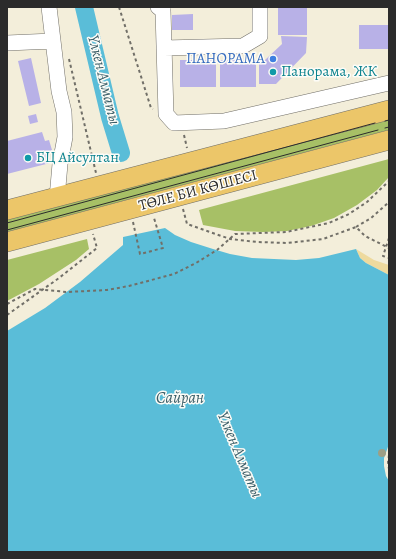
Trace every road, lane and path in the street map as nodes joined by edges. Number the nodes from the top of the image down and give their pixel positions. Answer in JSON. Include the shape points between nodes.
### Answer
{"nodes":[{"id":1,"x":50,"y":7,"type":"edge"},
{"id":2,"x":119,"y":7,"type":"edge"},
{"id":3,"x":158,"y":7,"type":"edge"},
{"id":4,"x":260,"y":7,"type":"edge"},
{"id":5,"x":53,"y":41,"type":"junction"},
{"id":6,"x":7,"y":43,"type":"edge"},
{"id":7,"x":164,"y":48,"type":"junction"},
{"id":8,"x":68,"y":57,"type":"dead end"},
{"id":9,"x":389,"y":83,"type":"edge"},
{"id":10,"x":389,"y":110,"type":"edge"},
{"id":11,"x":166,"y":114,"type":"junction"},
{"id":12,"x":181,"y":123,"type":"junction"},
{"id":13,"x":389,"y":140,"type":"edge"},
{"id":14,"x":187,"y":149,"type":"dead end"},
{"id":15,"x":96,"y":174,"type":"dead end"},
{"id":16,"x":389,"y":181,"type":"edge"},
{"id":17,"x":57,"y":198,"type":"junction"},
{"id":18,"x":177,"y":202,"type":"junction"},
{"id":19,"x":389,"y":202,"type":"edge"},
{"id":20,"x":7,"y":210,"type":"edge"},
{"id":21,"x":153,"y":214,"type":"dead end"},
{"id":22,"x":132,"y":220,"type":"dead end"},
{"id":23,"x":356,"y":227,"type":"junction"},
{"id":24,"x":92,"y":231,"type":"dead end"},
{"id":25,"x":389,"y":238,"type":"edge"},
{"id":26,"x":230,"y":239,"type":"junction"},
{"id":27,"x":7,"y":242,"type":"edge"},
{"id":28,"x":386,"y":247,"type":"junction"},
{"id":29,"x":389,"y":248,"type":"edge"},
{"id":30,"x":389,"y":258,"type":"edge"},
{"id":31,"x":41,"y":290,"type":"junction"},
{"id":32,"x":7,"y":304,"type":"edge"},
{"id":33,"x":7,"y":315,"type":"edge"},
{"id":34,"x":389,"y":455,"type":"edge"},
{"id":35,"x":389,"y":469,"type":"edge"}],
"edges":[{"from":1,"to":5,"type":"lane"},
{"from":2,"to":11,"type":"path","via":[[151,108]]},
{"from":3,"to":7,"type":"lane","via":[[163,12]]},
{"from":4,"to":7,"type":"lane","via":[[260,36],[243,46]]},
{"from":5,"to":6,"type":"lane"},
{"from":5,"to":17,"type":"lane","via":[[64,112],[65,137]]},
{"from":7,"to":11,"type":"lane"},
{"from":8,"to":15,"type":"path"},
{"from":9,"to":12,"type":"lane","via":[[224,121]]},
{"from":10,"to":17,"type":"main road","name":"ТӨЛЕ БИ КӨШЕСІ"},
{"from":11,"to":12,"type":"lane","via":[[174,123]]},
{"from":12,"to":14,"type":"path"},
{"from":13,"to":18,"type":"main road","name":"ТӨЛЕ БИ КӨШЕСІ"},
{"from":16,"to":26,"type":"path","via":[[361,206],[329,223],[286,232],[235,234]]},
{"from":17,"to":20,"type":"main road","name":"ТӨЛЕ БИ КӨШЕСІ"},
{"from":18,"to":26,"type":"path","via":[[187,224]]},
{"from":18,"to":27,"type":"main road","name":"ТӨЛЕ БИ КӨШЕСІ"},
{"from":19,"to":23,"type":"path"},
{"from":21,"to":22,"type":"path","via":[[163,248],[140,254]]},
{"from":23,"to":26,"type":"path","via":[[323,239],[287,244]]},
{"from":23,"to":28,"type":"path","via":[[365,236]]},
{"from":24,"to":31,"type":"path","via":[[97,248]]},
{"from":25,"to":28,"type":"path"},
{"from":26,"to":31,"type":"path","via":[[196,263],[174,274],[150,281],[107,290]]},
{"from":28,"to":29,"type":"path"},
{"from":28,"to":30,"type":"path","via":[[383,256]]},
{"from":31,"to":32,"type":"path","via":[[35,290]]},
{"from":31,"to":33,"type":"path"},
{"from":34,"to":35,"type":"path"}]}
